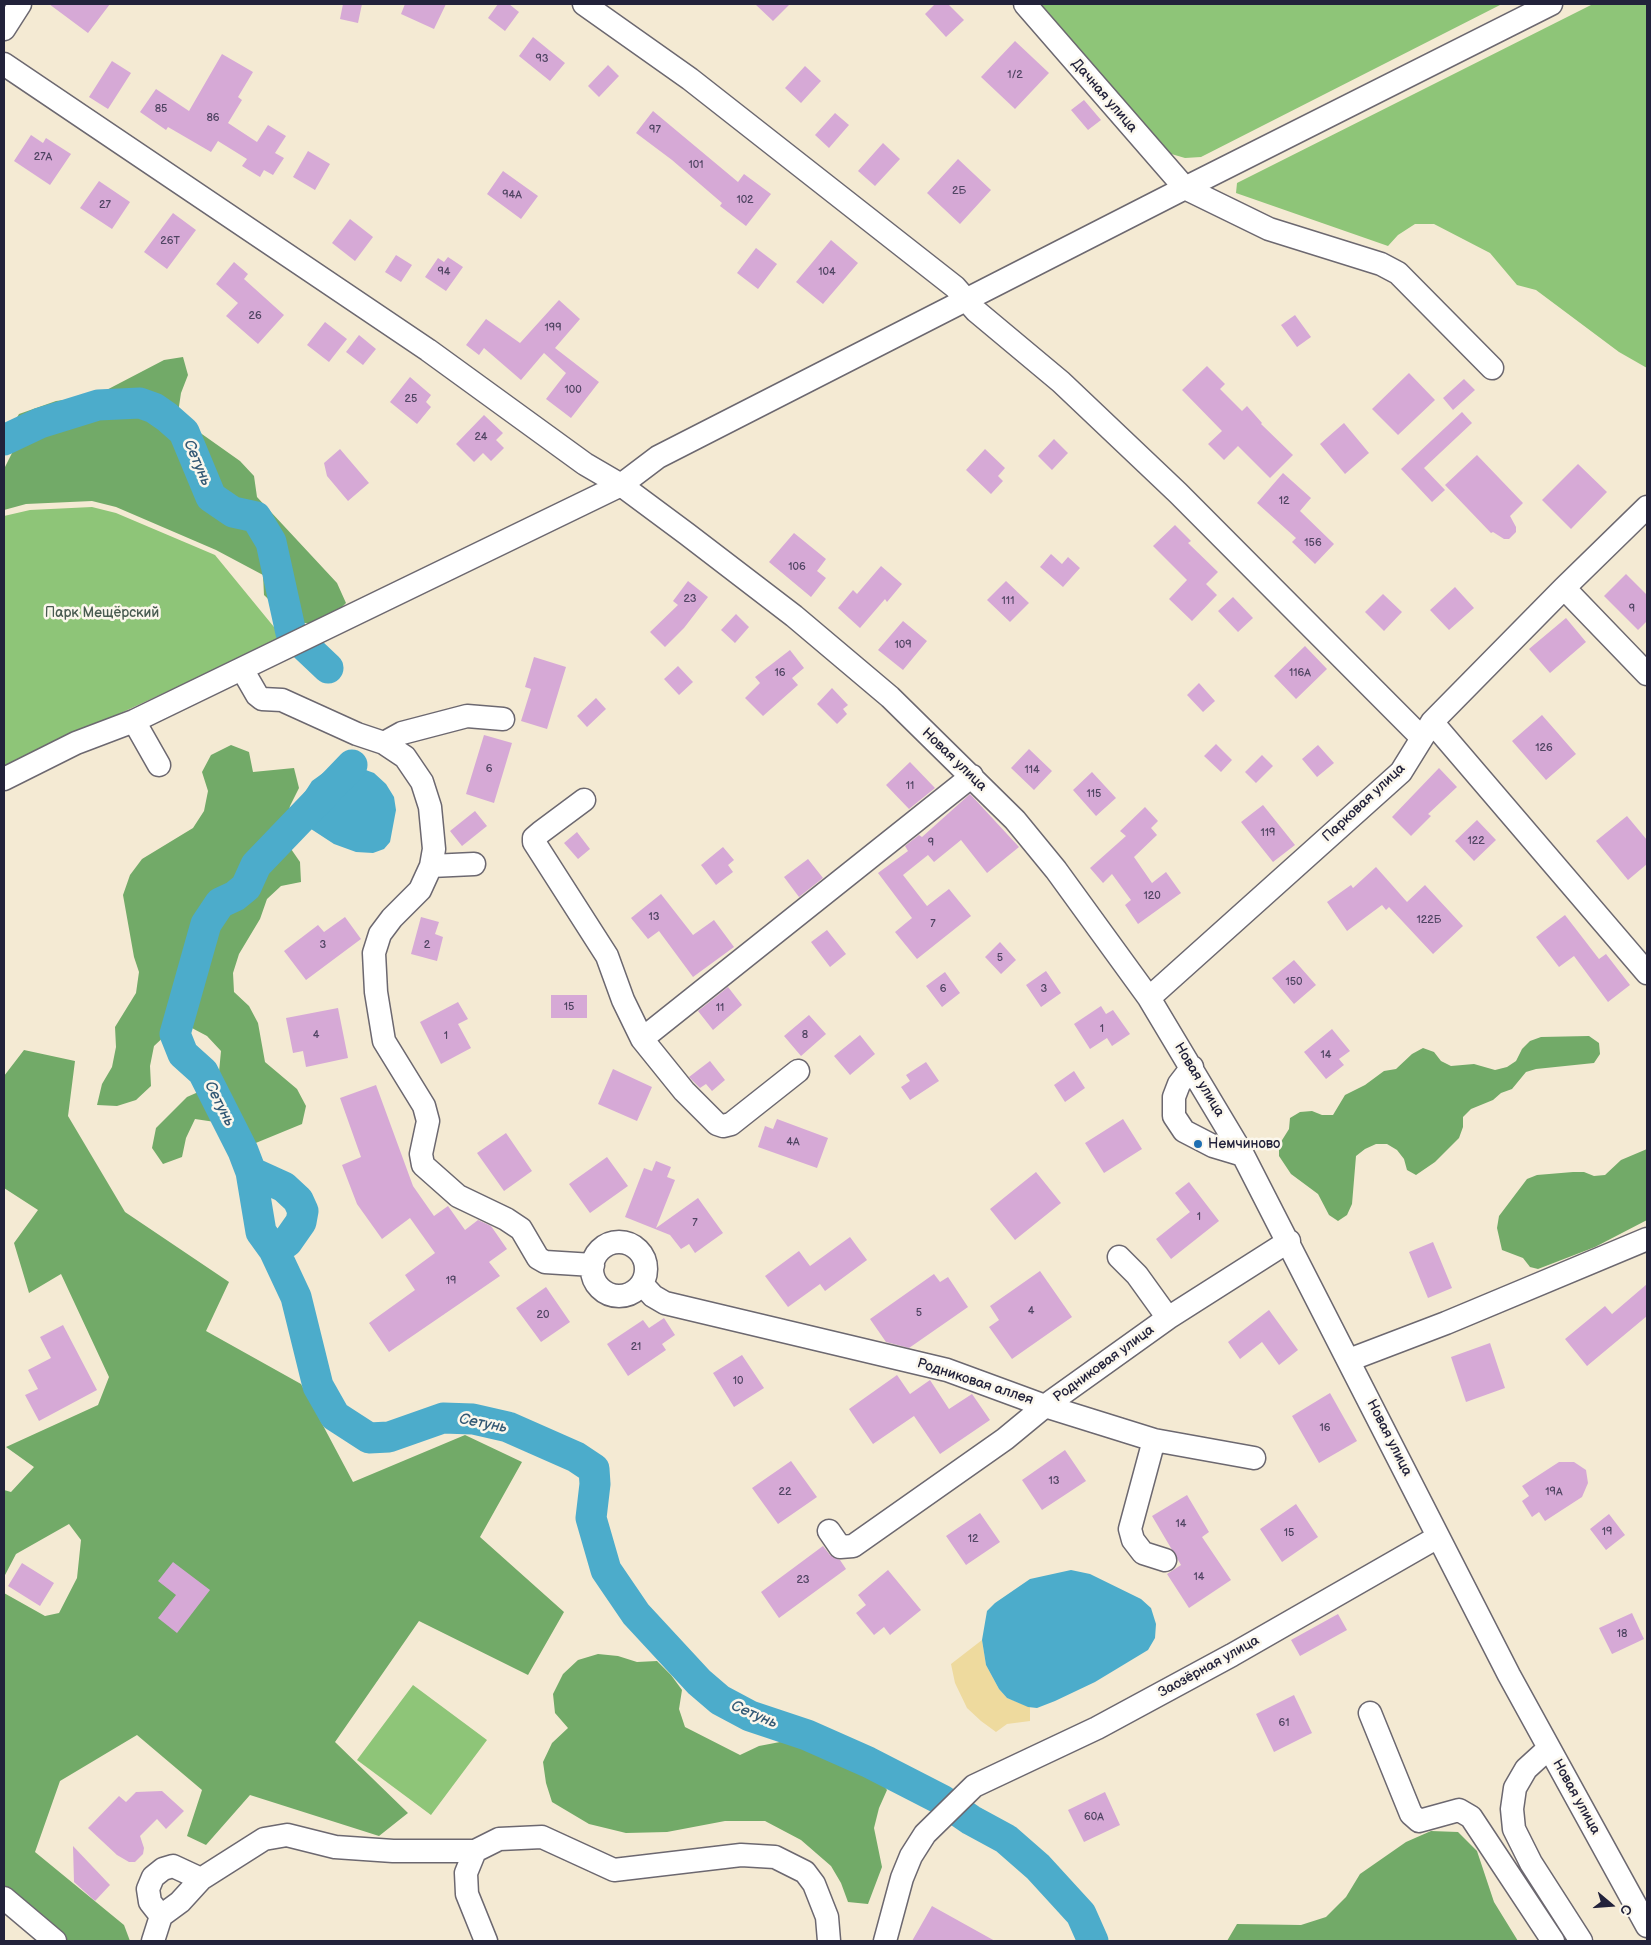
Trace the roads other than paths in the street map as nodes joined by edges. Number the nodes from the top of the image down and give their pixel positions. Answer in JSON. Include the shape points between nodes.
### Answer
{"nodes":[{"id":1,"x":20,"y":4,"type":"edge"},
{"id":2,"x":584,"y":4,"type":"edge"},
{"id":3,"x":1025,"y":4,"type":"edge"},
{"id":4,"x":1551,"y":4,"type":"edge"},
{"id":5,"x":4,"y":29,"type":"edge"},
{"id":6,"x":4,"y":64,"type":"edge"},
{"id":7,"x":1185,"y":188,"type":"junction"},
{"id":8,"x":966,"y":300,"type":"junction"},
{"id":9,"x":1492,"y":368,"type":"dead end"},
{"id":10,"x":621,"y":485,"type":"junction"},
{"id":11,"x":1647,"y":507,"type":"edge"},
{"id":12,"x":1564,"y":588,"type":"junction"},
{"id":13,"x":242,"y":669,"type":"junction"},
{"id":14,"x":1647,"y":674,"type":"edge"},
{"id":15,"x":503,"y":719,"type":"dead end"},
{"id":16,"x":134,"y":720,"type":"junction"},
{"id":17,"x":1427,"y":730,"type":"junction"},
{"id":18,"x":384,"y":743,"type":"junction"},
{"id":19,"x":159,"y":765,"type":"dead end"},
{"id":20,"x":972,"y":776,"type":"junction"},
{"id":21,"x":4,"y":779,"type":"edge"},
{"id":22,"x":584,"y":800,"type":"dead end"},
{"id":23,"x":474,"y":864,"type":"dead end"},
{"id":24,"x":431,"y":866,"type":"junction"},
{"id":25,"x":1647,"y":973,"type":"edge"},
{"id":26,"x":1150,"y":998,"type":"junction"},
{"id":27,"x":642,"y":1039,"type":"junction"},
{"id":28,"x":1192,"y":1067,"type":"junction"},
{"id":29,"x":798,"y":1071,"type":"dead end"},
{"id":30,"x":1243,"y":1155,"type":"junction"},
{"id":31,"x":1647,"y":1239,"type":"edge"},
{"id":32,"x":1289,"y":1241,"type":"junction"},
{"id":33,"x":1119,"y":1257,"type":"dead end"},
{"id":34,"x":593,"y":1265,"type":"junction"},
{"id":35,"x":642,"y":1284,"type":"junction"},
{"id":36,"x":1168,"y":1318,"type":"junction"},
{"id":37,"x":1349,"y":1360,"type":"junction"},
{"id":38,"x":1045,"y":1406,"type":"junction"},
{"id":39,"x":1154,"y":1440,"type":"junction"},
{"id":40,"x":1254,"y":1458,"type":"dead end"},
{"id":41,"x":829,"y":1531,"type":"dead end"},
{"id":42,"x":1438,"y":1537,"type":"junction"},
{"id":43,"x":1165,"y":1560,"type":"dead end"},
{"id":44,"x":1370,"y":1713,"type":"dead end"},
{"id":45,"x":1549,"y":1748,"type":"junction"},
{"id":46,"x":475,"y":1851,"type":"junction"},
{"id":47,"x":201,"y":1879,"type":"junction"},
{"id":48,"x":4,"y":1898,"type":"edge"},
{"id":49,"x":161,"y":1916,"type":"junction"},
{"id":50,"x":1647,"y":1926,"type":"edge"},
{"id":51,"x":55,"y":1941,"type":"edge"},
{"id":52,"x":153,"y":1941,"type":"edge"},
{"id":53,"x":486,"y":1941,"type":"edge"},
{"id":54,"x":829,"y":1941,"type":"edge"},
{"id":55,"x":886,"y":1941,"type":"edge"},
{"id":56,"x":1553,"y":1941,"type":"edge"},
{"id":57,"x":1581,"y":1941,"type":"edge"}],
"edges":[{"from":1,"to":5,"type":"street"},
{"from":2,"to":8,"type":"street","via":[[690,79],[955,287]]},
{"from":3,"to":7,"type":"street","name":"Дачная улица"},
{"from":4,"to":7,"type":"street"},
{"from":6,"to":10,"type":"street","name":"Новая улица","via":[[428,350],[585,464]]},
{"from":7,"to":8,"type":"street"},
{"from":7,"to":9,"type":"street","via":[[1269,229],[1381,264],[1398,273]]},
{"from":8,"to":10,"type":"street","via":[[658,457]]},
{"from":8,"to":17,"type":"street","via":[[1061,382]]},
{"from":10,"to":13,"type":"street"},
{"from":10,"to":20,"type":"street","name":"Новая улица","via":[[794,616],[890,697]]},
{"from":11,"to":12,"type":"street","name":"Парковая улица"},
{"from":12,"to":14,"type":"street"},
{"from":12,"to":17,"type":"street","name":"Парковая улица"},
{"from":13,"to":16,"type":"street"},
{"from":13,"to":18,"type":"street","via":[[256,695],[262,699],[282,700]]},
{"from":15,"to":18,"type":"street","via":[[467,716],[402,733]]},
{"from":16,"to":19,"type":"street"},
{"from":16,"to":21,"type":"street","via":[[76,743]]},
{"from":17,"to":25,"type":"street"},
{"from":17,"to":26,"type":"street","name":"Парковая улица","via":[[1400,772]]},
{"from":18,"to":24,"type":"street","via":[[405,757],[422,782],[433,830]]},
{"from":20,"to":26,"type":"street","name":"Новая улица","via":[[1015,820],[1056,870]]},
{"from":20,"to":27,"type":"street"},
{"from":22,"to":27,"type":"street","via":[[541,832],[534,842],[607,956]]},
{"from":23,"to":24,"type":"street"},
{"from":24,"to":34,"type":"street","via":[[420,890],[380,934],[374,953],[384,1041],[424,1106],[428,1121],[421,1154],[423,1165],[458,1196],[521,1229],[538,1258],[545,1262]]},
{"from":26,"to":28,"type":"street","name":"Новая улица"},
{"from":27,"to":29,"type":"street","via":[[684,1091],[716,1124],[723,1126],[731,1124]]},
{"from":28,"to":30,"type":"street","name":"Новая улица"},
{"from":28,"to":30,"type":"street","via":[[1174,1097],[1174,1116],[1184,1131],[1213,1146]]},
{"from":30,"to":32,"type":"street","name":"Новая улица"},
{"from":31,"to":37,"type":"street"},
{"from":32,"to":36,"type":"street","name":"Родниковая улица"},
{"from":32,"to":37,"type":"street","name":"Новая улица"},
{"from":33,"to":36,"type":"street"},
{"from":34,"to":35,"type":"street","via":[[598,1285],[615,1296],[626,1296]]},
{"from":34,"to":35,"type":"street","via":[[604,1247],[624,1242],[634,1246],[646,1263]]},
{"from":35,"to":38,"type":"street","name":"Родниковая аллея","via":[[665,1303],[947,1370]]},
{"from":36,"to":38,"type":"street","name":"Родниковая улица"},
{"from":37,"to":42,"type":"street","name":"Новая улица"},
{"from":38,"to":39,"type":"street","name":"Родниковая аллея"},
{"from":38,"to":41,"type":"street","name":"Родниковая улица","via":[[853,1546],[840,1547]]},
{"from":39,"to":40,"type":"street","name":"Родниковая аллея"},
{"from":39,"to":43,"type":"street","via":[[1130,1529],[1133,1540],[1143,1553]]},
{"from":42,"to":45,"type":"street","name":"Новая улица"},
{"from":42,"to":55,"type":"street","name":"Заозёрная улица","via":[[1097,1728],[974,1786],[925,1834],[910,1856]]},
{"from":44,"to":56,"type":"street","via":[[1411,1814],[1418,1821],[1459,1810],[1471,1816]]},
{"from":45,"to":50,"type":"street","name":"Новая улица"},
{"from":45,"to":57,"type":"street","via":[[1526,1769],[1515,1788],[1514,1829],[1531,1863]]},
{"from":46,"to":47,"type":"street","via":[[357,1850],[287,1835],[264,1839]]},
{"from":46,"to":53,"type":"street","via":[[466,1873],[466,1894]]},
{"from":46,"to":54,"type":"street","via":[[498,1840],[542,1837],[614,1870],[741,1855],[775,1857],[806,1872],[814,1884],[827,1917]]},
{"from":47,"to":49,"type":"street","via":[[180,1902]]},
{"from":47,"to":49,"type":"street","via":[[173,1866],[153,1877],[148,1889],[150,1902]]},
{"from":48,"to":51,"type":"street"},
{"from":49,"to":52,"type":"street"}]}
